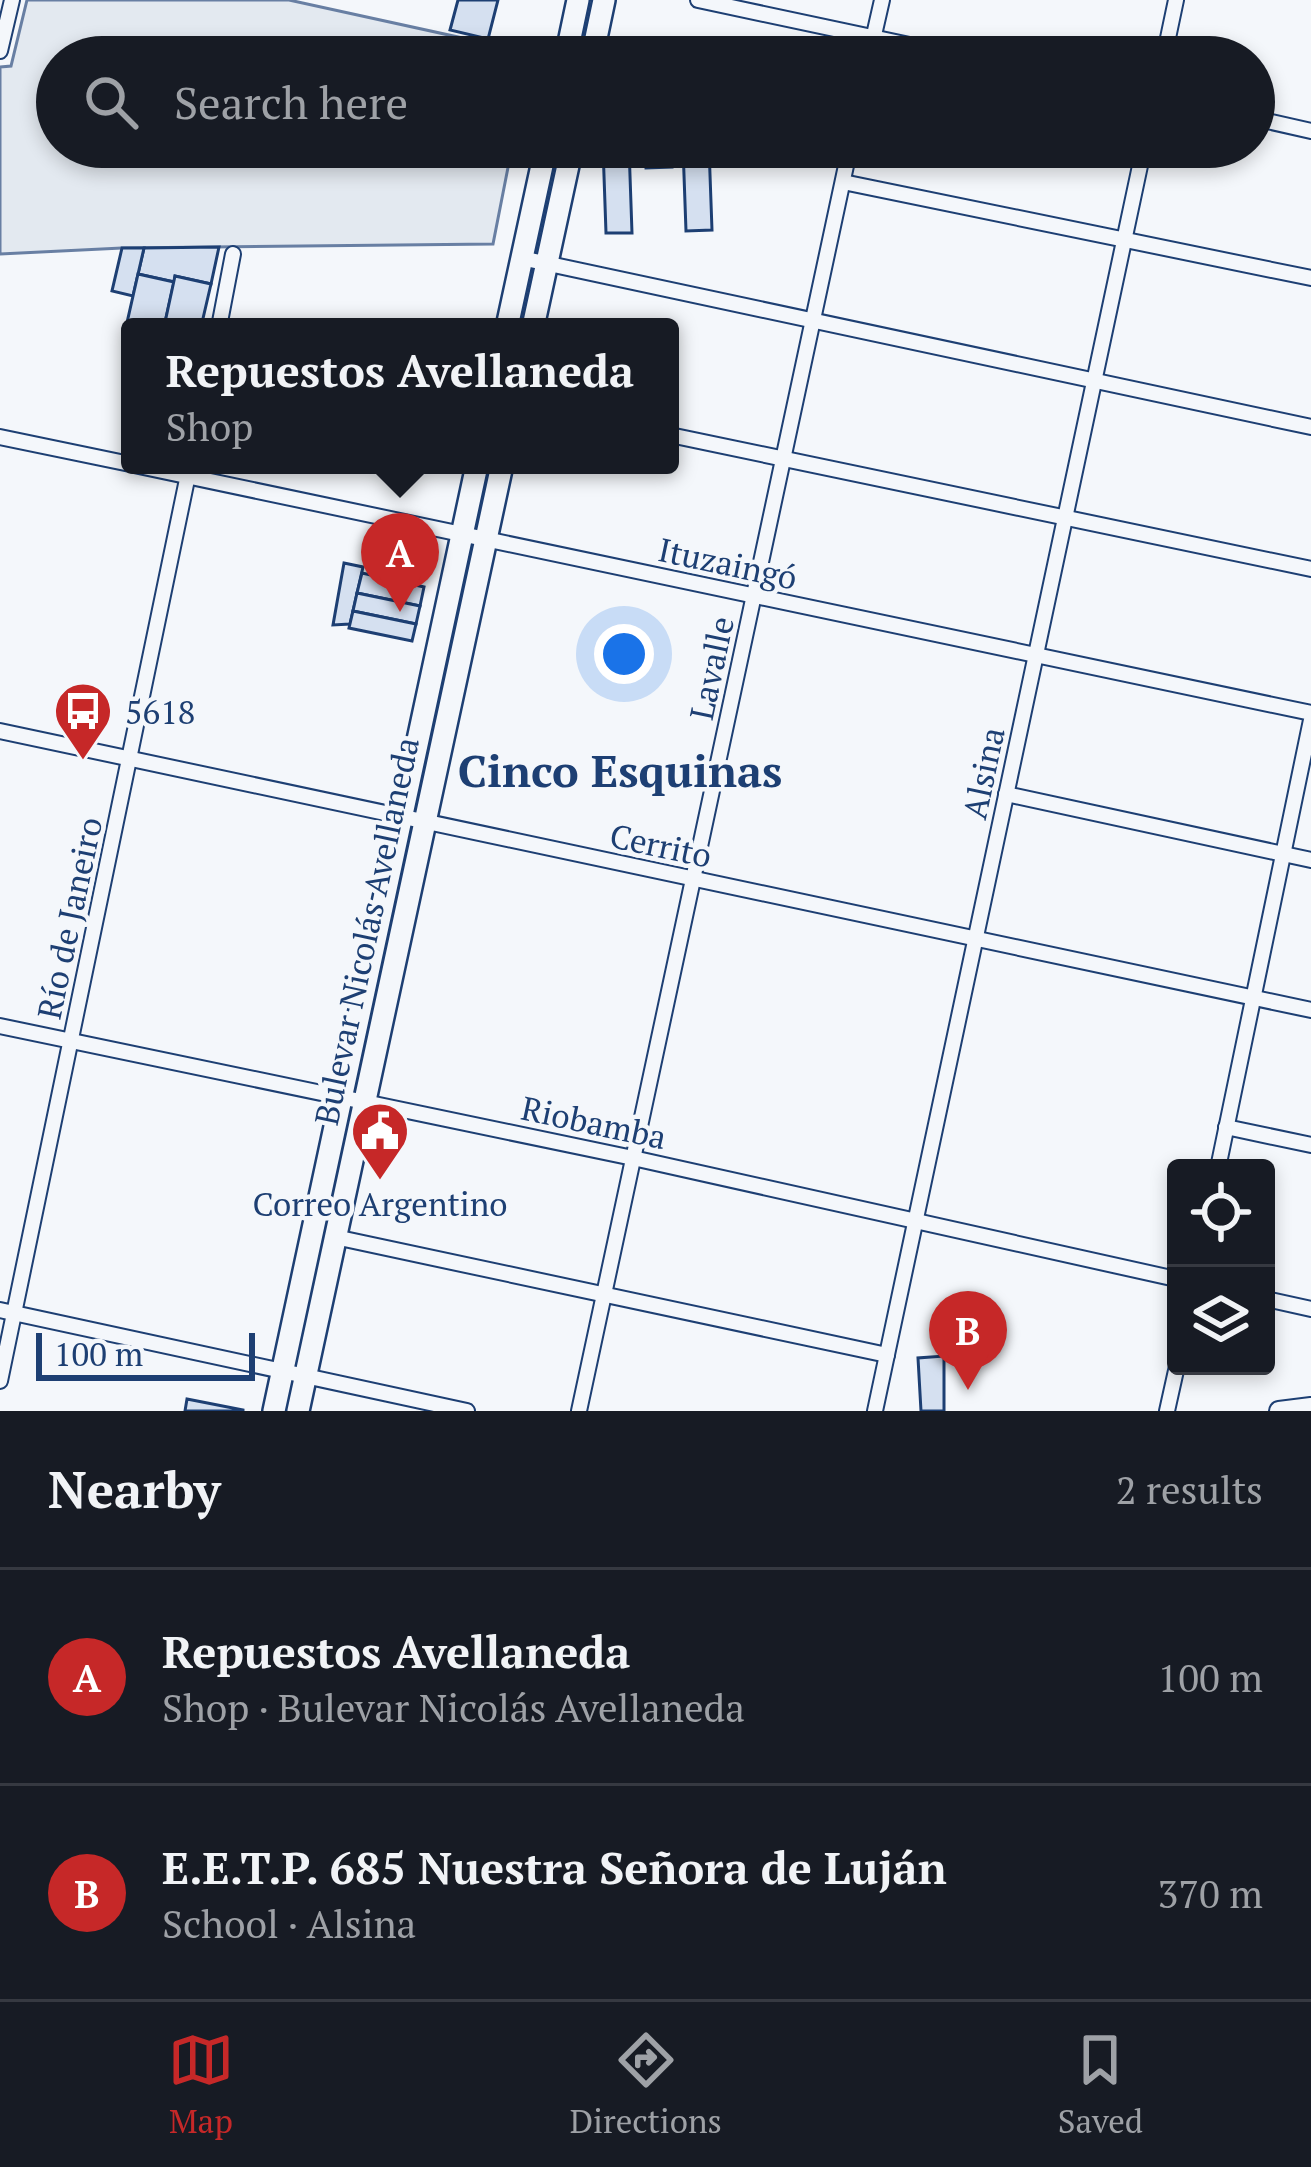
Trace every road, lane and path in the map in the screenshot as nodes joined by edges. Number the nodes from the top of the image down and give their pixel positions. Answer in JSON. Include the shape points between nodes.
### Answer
{"nodes":[{"id":1,"x":11,"y":0,"type":"edge"},
{"id":2,"x":578,"y":0,"type":"edge"},
{"id":3,"x":604,"y":0,"type":"edge"},
{"id":4,"x":698,"y":0,"type":"edge"},
{"id":5,"x":882,"y":0,"type":"edge"},
{"id":6,"x":1176,"y":0,"type":"edge"},
{"id":7,"x":570,"y":36,"type":"edge"},
{"id":8,"x":596,"y":36,"type":"edge"},
{"id":9,"x":865,"y":36,"type":"edge"},
{"id":10,"x":874,"y":36,"type":"edge"},
{"id":11,"x":1168,"y":36,"type":"edge"},
{"id":12,"x":0,"y":51,"type":"edge"},
{"id":13,"x":1275,"y":122,"type":"edge"},
{"id":14,"x":1311,"y":130,"type":"edge"},
{"id":15,"x":541,"y":168,"type":"edge"},
{"id":16,"x":567,"y":168,"type":"edge"},
{"id":17,"x":846,"y":168,"type":"edge"},
{"id":18,"x":1140,"y":168,"type":"edge"},
{"id":19,"x":843,"y":182,"type":"junction"},
{"id":20,"x":1125,"y":238,"type":"junction"},
{"id":21,"x":233,"y":254,"type":"dead end"},
{"id":22,"x":521,"y":258,"type":"junction"},
{"id":23,"x":547,"y":263,"type":"junction"},
{"id":24,"x":1311,"y":278,"type":"edge"},
{"id":25,"x":221,"y":318,"type":"edge"},
{"id":26,"x":509,"y":318,"type":"edge"},
{"id":27,"x":534,"y":318,"type":"edge"},
{"id":28,"x":813,"y":320,"type":"junction"},
{"id":29,"x":1095,"y":380,"type":"junction"},
{"id":30,"x":1311,"y":427,"type":"edge"},
{"id":31,"x":0,"y":437,"type":"edge"},
{"id":32,"x":679,"y":437,"type":"edge"},
{"id":33,"x":783,"y":459,"type":"junction"},
{"id":34,"x":121,"y":463,"type":"edge"},
{"id":35,"x":188,"y":474,"type":"edge"},
{"id":36,"x":202,"y":474,"type":"edge"},
{"id":37,"x":475,"y":474,"type":"edge"},
{"id":38,"x":500,"y":474,"type":"edge"},
{"id":39,"x":1065,"y":518,"type":"junction"},
{"id":40,"x":462,"y":534,"type":"junction"},
{"id":41,"x":485,"y":539,"type":"junction"},
{"id":42,"x":1311,"y":569,"type":"edge"},
{"id":43,"x":754,"y":596,"type":"junction"},
{"id":44,"x":1036,"y":656,"type":"junction"},
{"id":45,"x":1311,"y":717,"type":"edge"},
{"id":46,"x":0,"y":731,"type":"edge"},
{"id":47,"x":129,"y":758,"type":"junction"},
{"id":48,"x":1006,"y":794,"type":"junction"},
{"id":49,"x":411,"y":819,"type":"junction"},
{"id":50,"x":1283,"y":854,"type":"junction"},
{"id":51,"x":1311,"y":860,"type":"edge"},
{"id":52,"x":693,"y":879,"type":"junction"},
{"id":53,"x":975,"y":940,"type":"junction"},
{"id":54,"x":1253,"y":998,"type":"junction"},
{"id":55,"x":1311,"y":1010,"type":"edge"},
{"id":56,"x":0,"y":1026,"type":"edge"},
{"id":57,"x":70,"y":1042,"type":"junction"},
{"id":58,"x":340,"y":1096,"type":"junction"},
{"id":59,"x":363,"y":1102,"type":"junction"},
{"id":60,"x":1226,"y":1126,"type":"junction"},
{"id":61,"x":1311,"y":1145,"type":"edge"},
{"id":62,"x":633,"y":1158,"type":"junction"},
{"id":63,"x":1220,"y":1159,"type":"edge"},
{"id":64,"x":915,"y":1221,"type":"junction"},
{"id":65,"x":335,"y":1237,"type":"junction"},
{"id":66,"x":1167,"y":1277,"type":"edge"},
{"id":67,"x":604,"y":1294,"type":"junction"},
{"id":68,"x":1275,"y":1301,"type":"edge"},
{"id":69,"x":1311,"y":1309,"type":"edge"},
{"id":70,"x":7,"y":1312,"type":"edge"},
{"id":71,"x":886,"y":1355,"type":"junction"},
{"id":72,"x":282,"y":1371,"type":"junction"},
{"id":73,"x":1175,"y":1375,"type":"edge"},
{"id":74,"x":305,"y":1376,"type":"junction"},
{"id":75,"x":0,"y":1381,"type":"edge"},
{"id":76,"x":1311,"y":1407,"type":"edge"},
{"id":77,"x":274,"y":1411,"type":"edge"},
{"id":78,"x":298,"y":1411,"type":"edge"},
{"id":79,"x":467,"y":1411,"type":"edge"},
{"id":80,"x":579,"y":1411,"type":"edge"},
{"id":81,"x":874,"y":1411,"type":"edge"},
{"id":82,"x":1167,"y":1411,"type":"edge"},
{"id":83,"x":1279,"y":1411,"type":"edge"}],
"edges":[{"from":1,"to":12,"type":"street"},
{"from":2,"to":7,"type":"main road"},
{"from":3,"to":8,"type":"main road"},
{"from":4,"to":9,"type":"street"},
{"from":5,"to":10,"type":"street"},
{"from":6,"to":11,"type":"street"},
{"from":13,"to":14,"type":"street"},
{"from":15,"to":22,"type":"main road"},
{"from":16,"to":23,"type":"main road"},
{"from":17,"to":19,"type":"street","name":"Lavalle"},
{"from":18,"to":20,"type":"street","name":"Alsina"},
{"from":19,"to":20,"type":"street"},
{"from":19,"to":28,"type":"street","name":"Lavalle"},
{"from":20,"to":24,"type":"street"},
{"from":20,"to":29,"type":"street","name":"Alsina"},
{"from":21,"to":25,"type":"street"},
{"from":22,"to":23,"type":"street"},
{"from":22,"to":26,"type":"main road"},
{"from":23,"to":27,"type":"main road"},
{"from":23,"to":28,"type":"street"},
{"from":28,"to":29,"type":"street"},
{"from":28,"to":33,"type":"street","name":"Lavalle"},
{"from":29,"to":30,"type":"street"},
{"from":29,"to":39,"type":"street","name":"Alsina"},
{"from":31,"to":34,"type":"street","name":"Ituzaingó"},
{"from":32,"to":33,"type":"street"},
{"from":33,"to":39,"type":"street"},
{"from":33,"to":43,"type":"street","name":"Lavalle"},
{"from":35,"to":47,"type":"street","name":"Río de Janeiro"},
{"from":36,"to":40,"type":"street","name":"Ituzaingó"},
{"from":37,"to":40,"type":"main road","name":"Bulevar Nicolás Avellaneda"},
{"from":38,"to":41,"type":"main road","name":"Bulevar Nicolás Avellaneda"},
{"from":39,"to":42,"type":"street"},
{"from":39,"to":44,"type":"street","name":"Alsina"},
{"from":40,"to":41,"type":"street","name":"Ituzaingó"},
{"from":40,"to":49,"type":"main road","name":"Bulevar Nicolás Avellaneda"},
{"from":41,"to":43,"type":"street","name":"Ituzaingó"},
{"from":41,"to":49,"type":"main road","name":"Bulevar Nicolás Avellaneda"},
{"from":43,"to":44,"type":"street","name":"Ituzaingó"},
{"from":43,"to":52,"type":"street","name":"Lavalle"},
{"from":44,"to":45,"type":"street","name":"Ituzaingó"},
{"from":44,"to":48,"type":"street","name":"Alsina"},
{"from":45,"to":50,"type":"street"},
{"from":46,"to":47,"type":"street","name":"Cerrito"},
{"from":47,"to":49,"type":"street","name":"Cerrito"},
{"from":47,"to":57,"type":"street","name":"Río de Janeiro"},
{"from":48,"to":50,"type":"street"},
{"from":48,"to":53,"type":"street","name":"Alsina"},
{"from":49,"to":52,"type":"street","name":"Cerrito"},
{"from":49,"to":58,"type":"main road","name":"Bulevar Nicolás Avellaneda"},
{"from":49,"to":59,"type":"main road","name":"Bulevar Nicolás Avellaneda"},
{"from":50,"to":51,"type":"street"},
{"from":50,"to":54,"type":"street"},
{"from":52,"to":53,"type":"street","name":"Cerrito"},
{"from":52,"to":62,"type":"street","name":"Lavalle"},
{"from":53,"to":54,"type":"street","name":"Cerrito"},
{"from":53,"to":64,"type":"street","name":"Alsina"},
{"from":54,"to":55,"type":"street","name":"Cerrito"},
{"from":54,"to":60,"type":"street"},
{"from":56,"to":57,"type":"street","name":"Riobamba"},
{"from":57,"to":58,"type":"street","name":"Riobamba"},
{"from":57,"to":70,"type":"street","name":"Río de Janeiro"},
{"from":58,"to":59,"type":"street","name":"Riobamba"},
{"from":58,"to":72,"type":"main road","name":"Bulevar Nicolás Avellaneda"},
{"from":59,"to":62,"type":"street","name":"Riobamba"},
{"from":59,"to":65,"type":"main road","name":"Bulevar Nicolás Avellaneda"},
{"from":60,"to":61,"type":"street"},
{"from":60,"to":63,"type":"street"},
{"from":62,"to":64,"type":"street","name":"Riobamba"},
{"from":62,"to":67,"type":"street","name":"Lavalle"},
{"from":64,"to":66,"type":"street","name":"Riobamba"},
{"from":64,"to":71,"type":"street","name":"Alsina"},
{"from":65,"to":67,"type":"street"},
{"from":65,"to":74,"type":"main road","name":"Bulevar Nicolás Avellaneda"},
{"from":67,"to":71,"type":"street"},
{"from":67,"to":80,"type":"street","name":"Lavalle"},
{"from":68,"to":69,"type":"street"},
{"from":70,"to":72,"type":"street"},
{"from":70,"to":75,"type":"street","name":"Río de Janeiro"},
{"from":71,"to":81,"type":"street","name":"Alsina"},
{"from":72,"to":74,"type":"street"},
{"from":72,"to":77,"type":"main road","name":"Bulevar Nicolás Avellaneda"},
{"from":73,"to":82,"type":"street"},
{"from":74,"to":78,"type":"main road","name":"Bulevar Nicolás Avellaneda"},
{"from":74,"to":79,"type":"street"},
{"from":76,"to":83,"type":"main road"}]}
